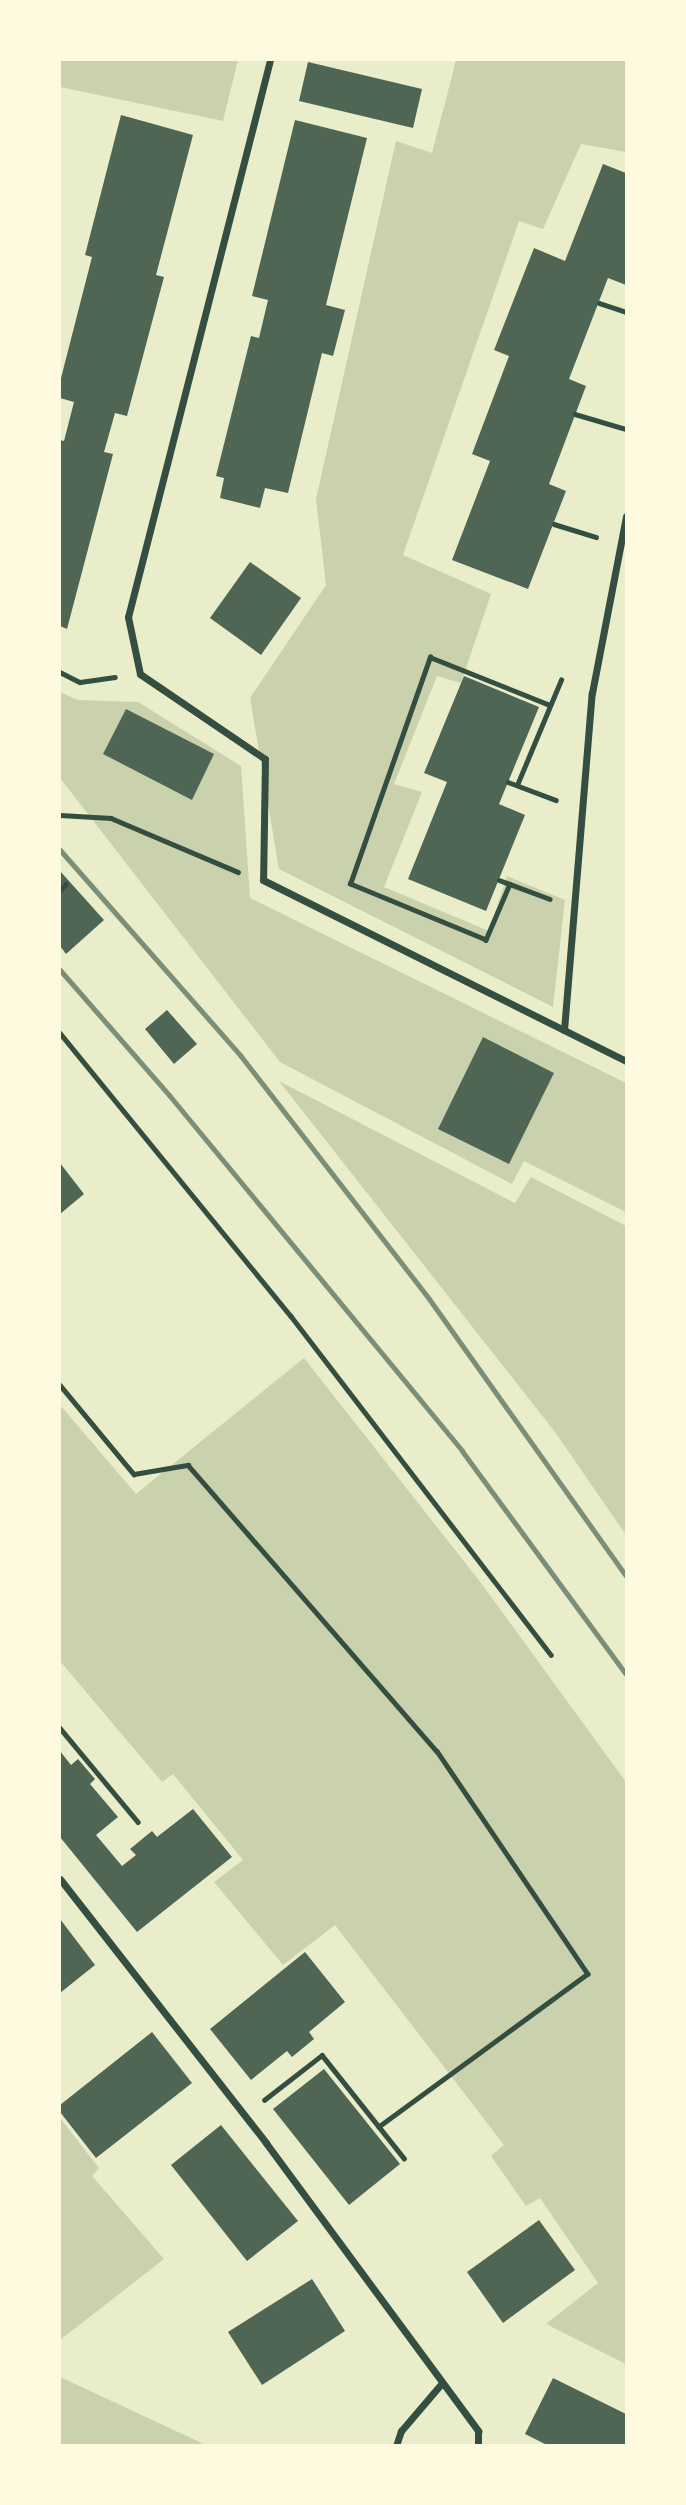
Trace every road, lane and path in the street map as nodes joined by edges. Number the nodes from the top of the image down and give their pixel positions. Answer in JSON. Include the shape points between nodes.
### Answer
{"nodes":[{"id":1,"x":270,"y":60,"type":"edge"},
{"id":2,"x":599,"y":303,"type":"dead end"},
{"id":3,"x":626,"y":312,"type":"edge"},
{"id":4,"x":575,"y":414,"type":"dead end"},
{"id":5,"x":626,"y":429,"type":"edge"},
{"id":6,"x":626,"y":516,"type":"edge"},
{"id":7,"x":554,"y":524,"type":"dead end"},
{"id":8,"x":621,"y":544,"type":"junction"},
{"id":9,"x":60,"y":672,"type":"edge"},
{"id":10,"x":140,"y":674,"type":"junction"},
{"id":11,"x":561,"y":680,"type":"dead end"},
{"id":12,"x":550,"y":705,"type":"junction"},
{"id":13,"x":508,"y":782,"type":"dead end"},
{"id":14,"x":517,"y":785,"type":"junction"},
{"id":15,"x":581,"y":810,"type":"junction"},
{"id":16,"x":60,"y":815,"type":"edge"},
{"id":17,"x":262,"y":880,"type":"junction"},
{"id":18,"x":499,"y":880,"type":"dead end"},
{"id":19,"x":66,"y":884,"type":"dead end"},
{"id":20,"x":510,"y":884,"type":"junction"},
{"id":21,"x":60,"y":890,"type":"edge"},
{"id":22,"x":572,"y":908,"type":"junction"},
{"id":23,"x":564,"y":1030,"type":"junction"},
{"id":24,"x":60,"y":1033,"type":"edge"},
{"id":25,"x":626,"y":1061,"type":"edge"},
{"id":26,"x":60,"y":1385,"type":"edge"},
{"id":27,"x":551,"y":1655,"type":"dead end"},
{"id":28,"x":60,"y":1728,"type":"edge"},
{"id":29,"x":138,"y":1822,"type":"dead end"},
{"id":30,"x":60,"y":1879,"type":"edge"},
{"id":31,"x":244,"y":2115,"type":"junction"},
{"id":32,"x":379,"y":2127,"type":"junction"},
{"id":33,"x":404,"y":2158,"type":"dead end"},
{"id":34,"x":442,"y":2383,"type":"junction"},
{"id":35,"x":396,"y":2445,"type":"edge"},
{"id":36,"x":478,"y":2445,"type":"edge"}],
"edges":[{"from":1,"to":10,"type":"street","via":[[128,617]]},
{"from":2,"to":3,"type":"path"},
{"from":4,"to":5,"type":"path"},
{"from":6,"to":8,"type":"street"},
{"from":7,"to":8,"type":"path"},
{"from":8,"to":15,"type":"street","via":[[593,688]]},
{"from":9,"to":10,"type":"path","via":[[80,682]]},
{"from":10,"to":17,"type":"street","via":[[265,759]]},
{"from":11,"to":12,"type":"path"},
{"from":12,"to":14,"type":"path"},
{"from":12,"to":20,"type":"path","via":[[430,657],[350,884],[486,940]]},
{"from":13,"to":14,"type":"path"},
{"from":14,"to":15,"type":"path"},
{"from":15,"to":22,"type":"street"},
{"from":16,"to":17,"type":"path","via":[[111,818],[223,868]]},
{"from":17,"to":23,"type":"street"},
{"from":18,"to":20,"type":"path"},
{"from":19,"to":21,"type":"path"},
{"from":20,"to":22,"type":"path"},
{"from":22,"to":23,"type":"street"},
{"from":23,"to":25,"type":"street"},
{"from":24,"to":27,"type":"path","via":[[291,1316]]},
{"from":26,"to":32,"type":"path","via":[[134,1474],[188,1465],[436,1751],[588,1974]]},
{"from":28,"to":29,"type":"path"},
{"from":30,"to":31,"type":"street"},
{"from":31,"to":32,"type":"path","via":[[322,2055]]},
{"from":31,"to":34,"type":"street"},
{"from":32,"to":33,"type":"path"},
{"from":34,"to":35,"type":"street","via":[[401,2431]]},
{"from":34,"to":36,"type":"street","via":[[478,2431]]}]}
